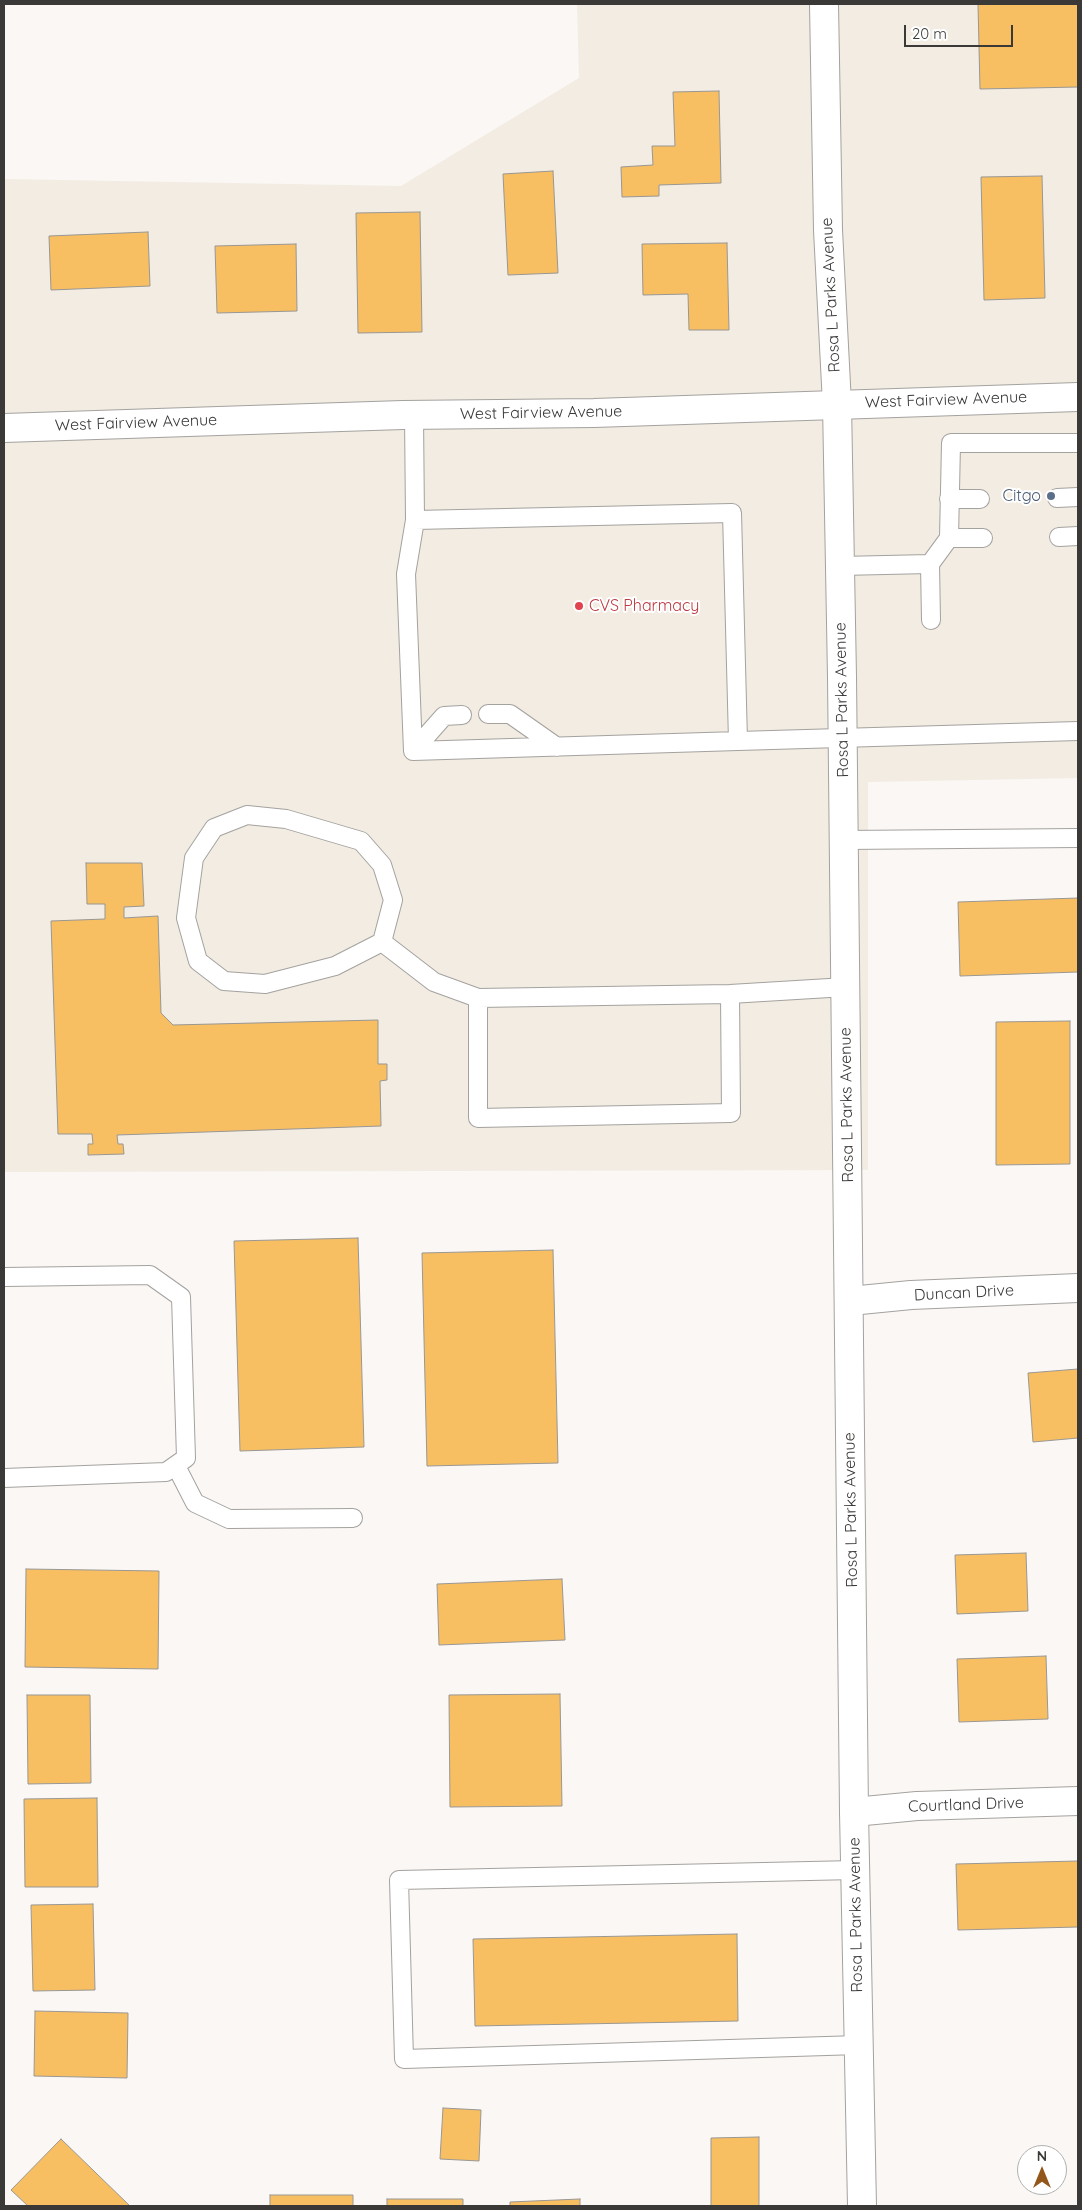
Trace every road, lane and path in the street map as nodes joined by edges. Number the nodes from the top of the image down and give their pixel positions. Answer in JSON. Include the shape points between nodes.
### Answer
{"nodes":[{"id":1,"x":824,"y":4,"type":"edge"},
{"id":2,"x":1078,"y":397,"type":"edge"},
{"id":3,"x":837,"y":404,"type":"junction"},
{"id":4,"x":414,"y":415,"type":"junction"},
{"id":5,"x":4,"y":428,"type":"edge"},
{"id":6,"x":1078,"y":443,"type":"edge"},
{"id":7,"x":1078,"y":497,"type":"edge"},
{"id":8,"x":1057,"y":498,"type":"dead end"},
{"id":9,"x":949,"y":499,"type":"junction"},
{"id":10,"x":980,"y":499,"type":"dead end"},
{"id":11,"x":415,"y":520,"type":"junction"},
{"id":12,"x":1078,"y":536,"type":"edge"},
{"id":13,"x":1060,"y":537,"type":"dead end"},
{"id":14,"x":949,"y":538,"type":"junction"},
{"id":15,"x":983,"y":538,"type":"dead end"},
{"id":16,"x":930,"y":564,"type":"junction"},
{"id":17,"x":840,"y":566,"type":"junction"},
{"id":18,"x":931,"y":620,"type":"dead end"},
{"id":19,"x":488,"y":714,"type":"dead end"},
{"id":20,"x":462,"y":715,"type":"dead end"},
{"id":21,"x":1078,"y":731,"type":"edge"},
{"id":22,"x":843,"y":737,"type":"junction"},
{"id":23,"x":738,"y":741,"type":"junction"},
{"id":24,"x":557,"y":747,"type":"junction"},
{"id":25,"x":413,"y":752,"type":"junction"},
{"id":26,"x":1078,"y":838,"type":"edge"},
{"id":27,"x":844,"y":840,"type":"junction"},
{"id":28,"x":382,"y":942,"type":"junction"},
{"id":29,"x":846,"y":987,"type":"junction"},
{"id":30,"x":730,"y":994,"type":"junction"},
{"id":31,"x":478,"y":998,"type":"junction"},
{"id":32,"x":4,"y":1277,"type":"edge"},
{"id":33,"x":1078,"y":1288,"type":"edge"},
{"id":34,"x":850,"y":1301,"type":"junction"},
{"id":35,"x":176,"y":1466,"type":"junction"},
{"id":36,"x":4,"y":1478,"type":"edge"},
{"id":37,"x":353,"y":1518,"type":"dead end"},
{"id":38,"x":1078,"y":1801,"type":"edge"},
{"id":39,"x":854,"y":1812,"type":"junction"},
{"id":40,"x":855,"y":1870,"type":"junction"},
{"id":41,"x":859,"y":2045,"type":"junction"},
{"id":42,"x":862,"y":2206,"type":"edge"}],
"edges":[{"from":1,"to":3,"type":"street","name":"Rosa L Parks Avenue","via":[[828,230]]},
{"from":2,"to":3,"type":"street","name":"West Fairview Avenue"},
{"from":3,"to":4,"type":"street","name":"West Fairview Avenue","via":[[594,413]]},
{"from":3,"to":17,"type":"street","name":"Rosa L Parks Avenue"},
{"from":4,"to":5,"type":"street","name":"West Fairview Avenue"},
{"from":4,"to":11,"type":"lane"},
{"from":6,"to":9,"type":"lane","via":[[951,443]]},
{"from":7,"to":8,"type":"lane"},
{"from":9,"to":10,"type":"lane"},
{"from":9,"to":14,"type":"lane"},
{"from":11,"to":23,"type":"lane","via":[[732,513]]},
{"from":11,"to":25,"type":"lane","via":[[406,574]]},
{"from":12,"to":13,"type":"lane"},
{"from":14,"to":15,"type":"lane"},
{"from":14,"to":16,"type":"lane"},
{"from":16,"to":17,"type":"lane"},
{"from":16,"to":18,"type":"lane"},
{"from":17,"to":22,"type":"street","name":"Rosa L Parks Avenue"},
{"from":19,"to":24,"type":"lane","via":[[510,714]]},
{"from":20,"to":25,"type":"lane","via":[[444,716]]},
{"from":21,"to":22,"type":"lane"},
{"from":22,"to":23,"type":"lane"},
{"from":22,"to":27,"type":"street","name":"Rosa L Parks Avenue"},
{"from":23,"to":24,"type":"lane"},
{"from":24,"to":25,"type":"lane"},
{"from":26,"to":27,"type":"lane"},
{"from":27,"to":29,"type":"street","name":"Rosa L Parks Avenue"},
{"from":28,"to":28,"type":"lane","via":[[393,900],[382,865],[361,841],[286,820],[247,815],[214,828],[194,858],[186,918],[198,961],[224,981],[265,984],[335,966]]},
{"from":28,"to":31,"type":"lane","via":[[434,982]]},
{"from":29,"to":30,"type":"lane"},
{"from":29,"to":34,"type":"street","name":"Rosa L Parks Avenue"},
{"from":30,"to":31,"type":"lane"},
{"from":30,"to":31,"type":"lane","via":[[731,1113],[478,1118]]},
{"from":32,"to":35,"type":"lane","via":[[150,1275],[180,1296],[186,1458]]},
{"from":33,"to":34,"type":"street","name":"Duncan Drive","via":[[911,1295]]},
{"from":34,"to":39,"type":"street","name":"Rosa L Parks Avenue"},
{"from":35,"to":36,"type":"lane","via":[[166,1472]]},
{"from":35,"to":37,"type":"lane","via":[[195,1503],[228,1519]]},
{"from":38,"to":39,"type":"street","name":"Courtland Drive","via":[[917,1806]]},
{"from":39,"to":40,"type":"street","name":"Rosa L Parks Avenue"},
{"from":40,"to":41,"type":"street","name":"Rosa L Parks Avenue"},
{"from":40,"to":41,"type":"lane","via":[[399,1880],[404,2060]]},
{"from":41,"to":42,"type":"street","name":"Rosa L Parks Avenue"}]}
